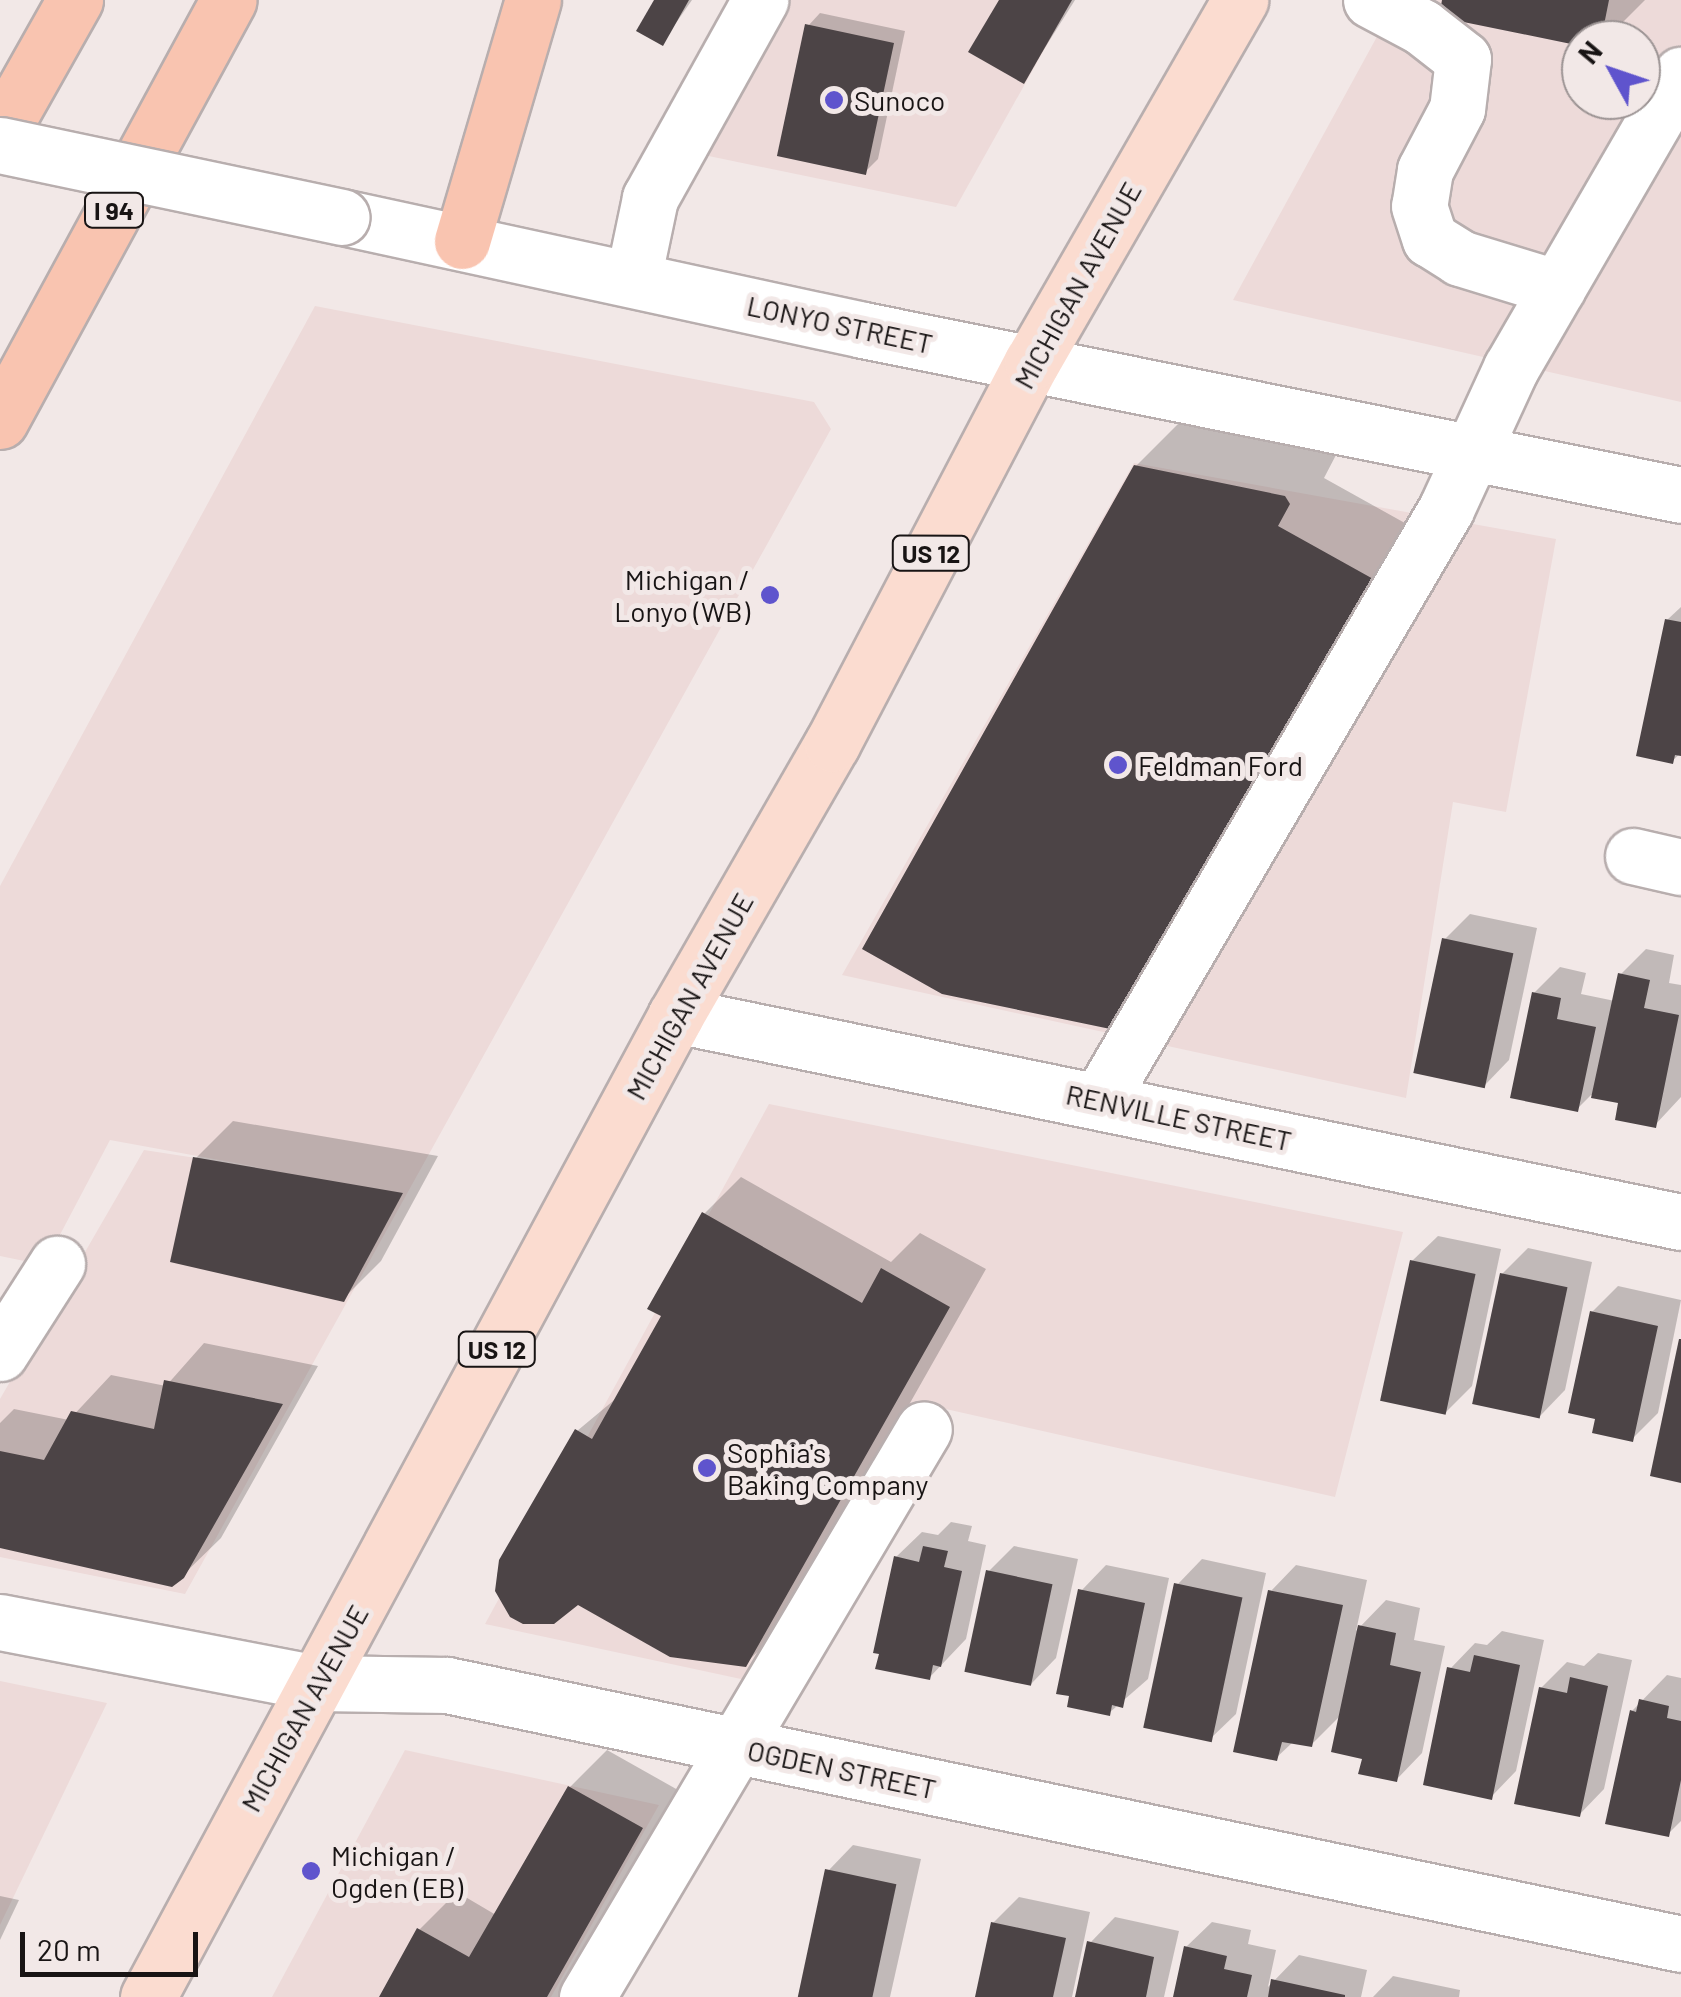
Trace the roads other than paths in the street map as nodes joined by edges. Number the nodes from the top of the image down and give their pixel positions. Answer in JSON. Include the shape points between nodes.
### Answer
{"nodes":[{"id":1,"x":75,"y":0,"type":"edge"},
{"id":2,"x":229,"y":0,"type":"edge"},
{"id":3,"x":533,"y":0,"type":"edge"},
{"id":4,"x":760,"y":0,"type":"edge"},
{"id":5,"x":1240,"y":0,"type":"edge"},
{"id":6,"x":1371,"y":0,"type":"edge"},
{"id":7,"x":1681,"y":75,"type":"edge"},
{"id":8,"x":0,"y":133,"type":"edge"},
{"id":9,"x":0,"y":145,"type":"edge"},
{"id":10,"x":462,"y":241,"type":"junction"},
{"id":11,"x":633,"y":279,"type":"junction"},
{"id":12,"x":1558,"y":288,"type":"junction"},
{"id":13,"x":1032,"y":362,"type":"junction"},
{"id":14,"x":0,"y":421,"type":"edge"},
{"id":15,"x":1472,"y":452,"type":"junction"},
{"id":16,"x":1681,"y":494,"type":"edge"},
{"id":17,"x":676,"y":1015,"type":"junction"},
{"id":18,"x":1099,"y":1100,"type":"junction"},
{"id":19,"x":1681,"y":1222,"type":"edge"},
{"id":20,"x":57,"y":1264,"type":"dead end"},
{"id":21,"x":0,"y":1354,"type":"edge"},
{"id":22,"x":924,"y":1429,"type":"dead end"},
{"id":23,"x":0,"y":1622,"type":"edge"},
{"id":24,"x":318,"y":1683,"type":"junction"},
{"id":25,"x":732,"y":1746,"type":"junction"},
{"id":26,"x":1681,"y":1944,"type":"edge"},
{"id":27,"x":148,"y":1997,"type":"edge"},
{"id":28,"x":587,"y":1997,"type":"edge"}],
"edges":[{"from":1,"to":8,"type":"highway"},
{"from":2,"to":14,"type":"highway","number":"I 94"},
{"from":3,"to":10,"type":"highway"},
{"from":4,"to":11,"type":"street","via":[[650,198]]},
{"from":5,"to":13,"type":"main road","name":"MICHIGAN AVENUE","number":"US 12"},
{"from":6,"to":12,"type":"street","via":[[1463,59],[1457,109],[1425,170],[1419,206],[1430,239],[1460,258]]},
{"from":7,"to":12,"type":"street"},
{"from":9,"to":10,"type":"street","name":"LONYO STREET","bridge":true},
{"from":10,"to":11,"type":"street","name":"LONYO STREET"},
{"from":11,"to":13,"type":"street","name":"LONYO STREET"},
{"from":12,"to":15,"type":"street"},
{"from":13,"to":15,"type":"street","name":"LONYO STREET"},
{"from":13,"to":17,"type":"main road","name":"MICHIGAN AVENUE","number":"US 12","via":[[832,744]]},
{"from":15,"to":16,"type":"street","name":"LONYO STREET"},
{"from":15,"to":18,"type":"street","via":[[1446,510]]},
{"from":17,"to":18,"type":"street","name":"RENVILLE STREET"},
{"from":17,"to":24,"type":"main road","name":"MICHIGAN AVENUE","number":"US 12"},
{"from":18,"to":19,"type":"street","name":"RENVILLE STREET"},
{"from":20,"to":21,"type":"street"},
{"from":22,"to":25,"type":"street"},
{"from":23,"to":24,"type":"street","name":"OGDEN STREET"},
{"from":24,"to":25,"type":"street","name":"OGDEN STREET","via":[[428,1682]]},
{"from":24,"to":27,"type":"main road","name":"MICHIGAN AVENUE","number":"US 12"},
{"from":25,"to":26,"type":"street","name":"OGDEN STREET"},
{"from":25,"to":28,"type":"street"}]}
